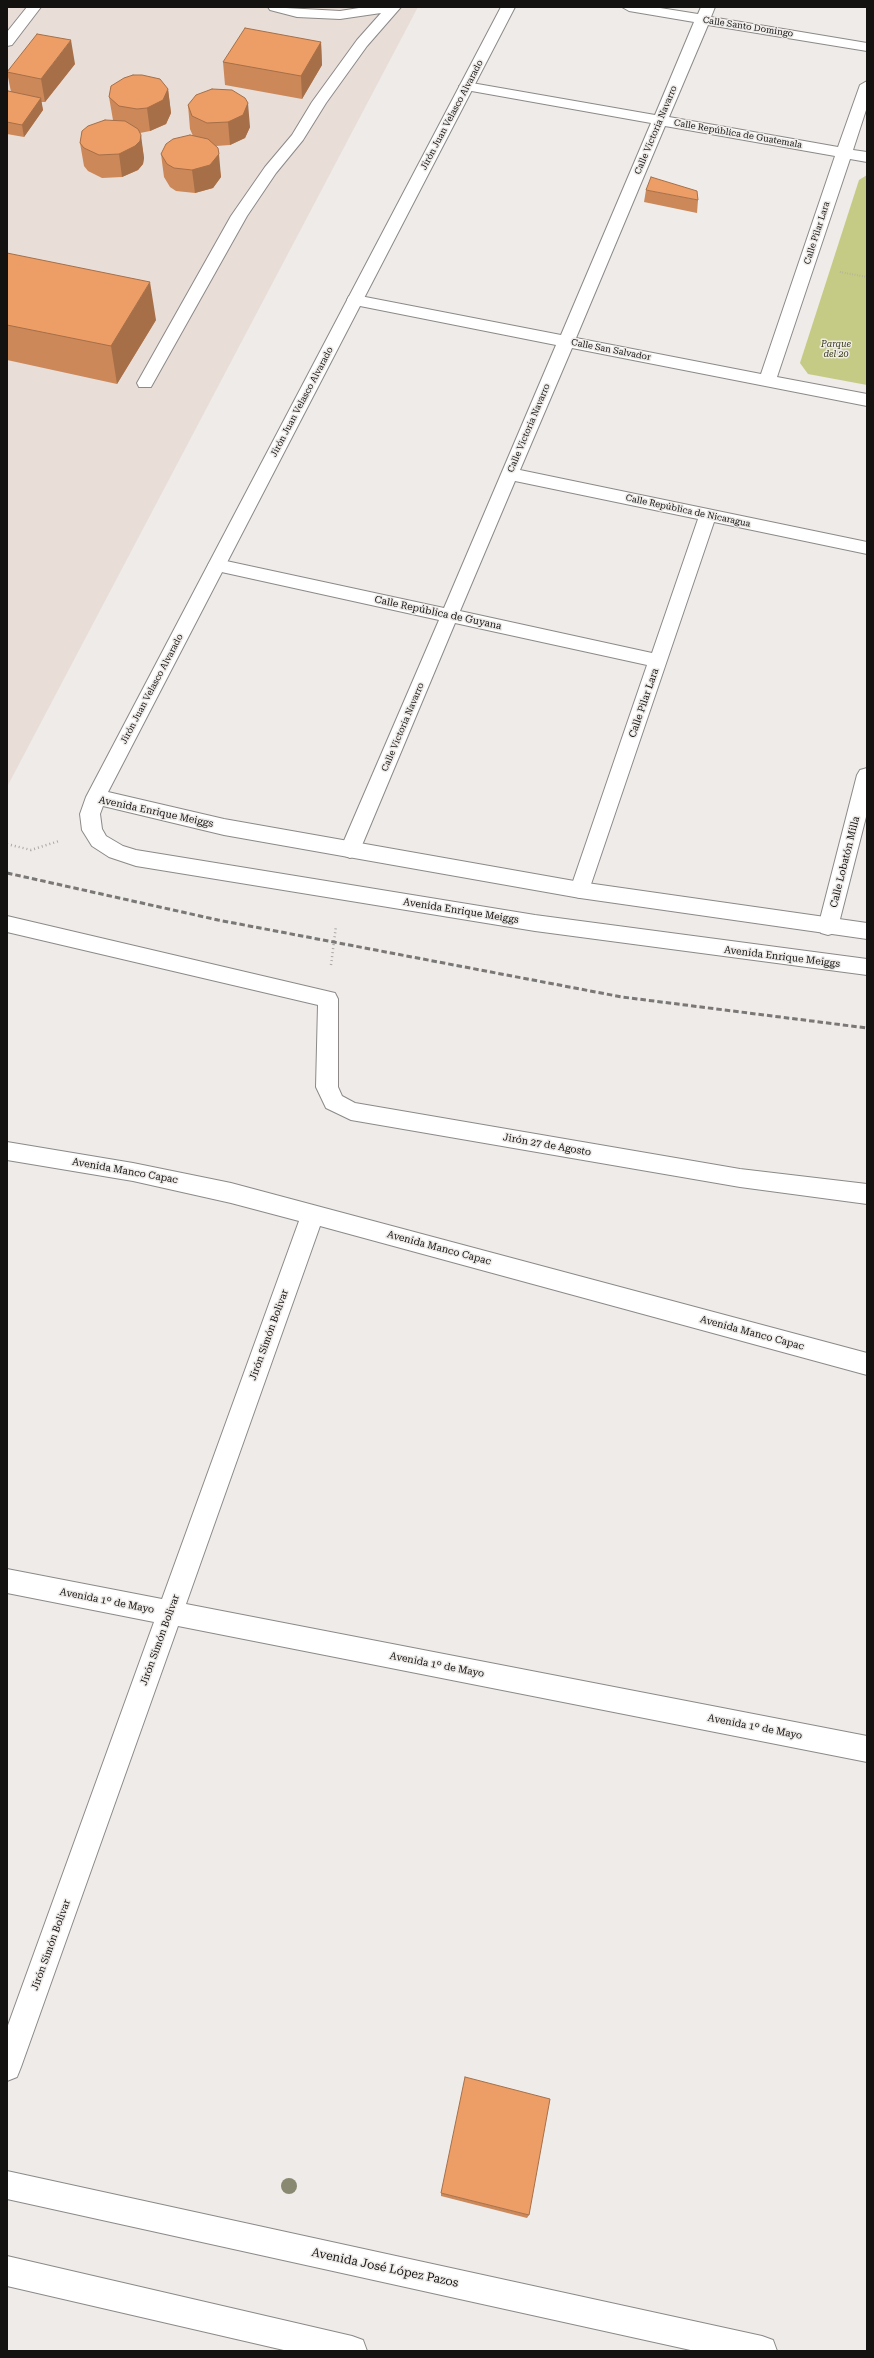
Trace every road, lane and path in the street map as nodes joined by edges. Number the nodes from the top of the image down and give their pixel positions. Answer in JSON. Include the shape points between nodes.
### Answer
{"nodes":[{"id":1,"x":34,"y":7,"type":"edge"},
{"id":2,"x":275,"y":7,"type":"edge"},
{"id":3,"x":508,"y":7,"type":"edge"},
{"id":4,"x":629,"y":7,"type":"edge"},
{"id":5,"x":394,"y":8,"type":"edge"},
{"id":6,"x":705,"y":13,"type":"edge"},
{"id":7,"x":7,"y":42,"type":"edge"},
{"id":8,"x":867,"y":47,"type":"edge"},
{"id":9,"x":867,"y":85,"type":"edge"},
{"id":10,"x":466,"y":86,"type":"junction"},
{"id":11,"x":660,"y":120,"type":"junction"},
{"id":12,"x":844,"y":153,"type":"junction"},
{"id":13,"x":867,"y":157,"type":"edge"},
{"id":14,"x":355,"y":300,"type":"junction"},
{"id":15,"x":566,"y":341,"type":"junction"},
{"id":16,"x":767,"y":381,"type":"junction"},
{"id":17,"x":145,"y":383,"type":"dead end"},
{"id":18,"x":867,"y":400,"type":"edge"},
{"id":19,"x":510,"y":474,"type":"junction"},
{"id":20,"x":708,"y":515,"type":"junction"},
{"id":21,"x":867,"y":548,"type":"edge"},
{"id":22,"x":217,"y":565,"type":"junction"},
{"id":23,"x":450,"y":616,"type":"junction"},
{"id":24,"x":658,"y":661,"type":"junction"},
{"id":25,"x":867,"y":775,"type":"edge"},
{"id":26,"x":96,"y":797,"type":"junction"},
{"id":27,"x":92,"y":830,"type":"junction"},
{"id":28,"x":7,"y":844,"type":"edge"},
{"id":29,"x":350,"y":850,"type":"junction"},
{"id":30,"x":580,"y":890,"type":"junction"},
{"id":31,"x":346,"y":893,"type":"junction"},
{"id":32,"x":7,"y":924,"type":"edge"},
{"id":33,"x":828,"y":926,"type":"junction"},
{"id":34,"x":867,"y":931,"type":"edge"},
{"id":35,"x":867,"y":967,"type":"edge"},
{"id":36,"x":328,"y":999,"type":"junction"},
{"id":37,"x":7,"y":1151,"type":"edge"},
{"id":38,"x":867,"y":1194,"type":"edge"},
{"id":39,"x":313,"y":1214,"type":"junction"},
{"id":40,"x":867,"y":1364,"type":"edge"},
{"id":41,"x":7,"y":1581,"type":"edge"},
{"id":42,"x":170,"y":1614,"type":"junction"},
{"id":43,"x":867,"y":1749,"type":"edge"},
{"id":44,"x":7,"y":2067,"type":"edge"},
{"id":45,"x":7,"y":2185,"type":"edge"},
{"id":46,"x":7,"y":2271,"type":"edge"},
{"id":47,"x":352,"y":2351,"type":"edge"},
{"id":48,"x":762,"y":2351,"type":"edge"}],
"edges":[{"from":1,"to":7,"type":"street"},
{"from":2,"to":5,"type":"street","via":[[297,13],[340,15]]},
{"from":3,"to":10,"type":"street","name":"Jirón Juan Velasco Alvarado"},
{"from":4,"to":6,"type":"street","name":"Calle Santo Domingo"},
{"from":5,"to":17,"type":"street","via":[[362,43],[298,137],[270,170],[240,216]]},
{"from":6,"to":8,"type":"street","name":"Calle Santo Domingo"},
{"from":6,"to":11,"type":"street","name":"Calle Victoria Navarro"},
{"from":9,"to":12,"type":"street","name":"Calle Pilar Lara"},
{"from":10,"to":11,"type":"street","name":"Calle República de Guatemala"},
{"from":10,"to":14,"type":"street","name":"Jirón Juan Velasco Alvarado"},
{"from":11,"to":12,"type":"street","name":"Calle República de Guatemala"},
{"from":11,"to":15,"type":"street","name":"Calle Victoria Navarro"},
{"from":12,"to":13,"type":"street","name":"Calle República de Guatemala"},
{"from":12,"to":16,"type":"street","name":"Calle Pilar Lara"},
{"from":14,"to":15,"type":"street","name":"Calle San Salvador"},
{"from":14,"to":22,"type":"street","name":"Jirón Juan Velasco Alvarado"},
{"from":15,"to":16,"type":"street","name":"Calle San Salvador"},
{"from":15,"to":19,"type":"street","name":"Calle Victoria Navarro"},
{"from":16,"to":18,"type":"street","name":"Calle San Salvador"},
{"from":19,"to":20,"type":"street","name":"Calle República de Nicaragua"},
{"from":19,"to":23,"type":"street","name":"Calle Victoria Navarro"},
{"from":20,"to":21,"type":"street","name":"Calle República de Nicaragua"},
{"from":20,"to":24,"type":"street","name":"Calle Pilar Lara"},
{"from":22,"to":23,"type":"street","name":"Calle República de Guyana"},
{"from":22,"to":26,"type":"street","name":"Jirón Juan Velasco Alvarado"},
{"from":23,"to":24,"type":"street","name":"Calle República de Guyana"},
{"from":23,"to":29,"type":"street","name":"Calle Victoria Navarro"},
{"from":24,"to":30,"type":"street","name":"Calle Pilar Lara"},
{"from":25,"to":33,"type":"street","name":"Calle Lobatón Milla"},
{"from":26,"to":27,"type":"street","name":"Avenida Enrique Meiggs","via":[[90,814]]},
{"from":26,"to":29,"type":"street","name":"Avenida Enrique Meiggs","via":[[224,827]]},
{"from":27,"to":28,"type":"path","via":[[31,850]]},
{"from":27,"to":31,"type":"street","name":"Avenida Enrique Meiggs","via":[[99,841],[116,852],[136,858]]},
{"from":29,"to":30,"type":"street","name":"Avenida Enrique Meiggs"},
{"from":30,"to":33,"type":"street","name":"Avenida Enrique Meiggs"},
{"from":31,"to":35,"type":"street","name":"Avenida Enrique Meiggs","via":[[727,950]]},
{"from":31,"to":36,"type":"path","via":[[334,941]]},
{"from":32,"to":36,"type":"street"},
{"from":33,"to":34,"type":"street","name":"Avenida Enrique Meiggs"},
{"from":36,"to":38,"type":"street","name":"Jirón 27 de Agosto","via":[[327,1087],[334,1102],[351,1111],[740,1178]]},
{"from":37,"to":39,"type":"street","name":"Avenida Manco Capac","via":[[133,1172]]},
{"from":39,"to":40,"type":"street","name":"Avenida Manco Capac"},
{"from":39,"to":42,"type":"street","name":"Jirón Simón Bolivar"},
{"from":41,"to":42,"type":"street","name":"Avenida 1º de Mayo"},
{"from":42,"to":43,"type":"street","name":"Avenida 1º de Mayo"},
{"from":42,"to":44,"type":"street","name":"Jirón Simón Bolivar"},
{"from":45,"to":48,"type":"street","name":"Avenida José López Pazos"},
{"from":46,"to":47,"type":"street"}]}
